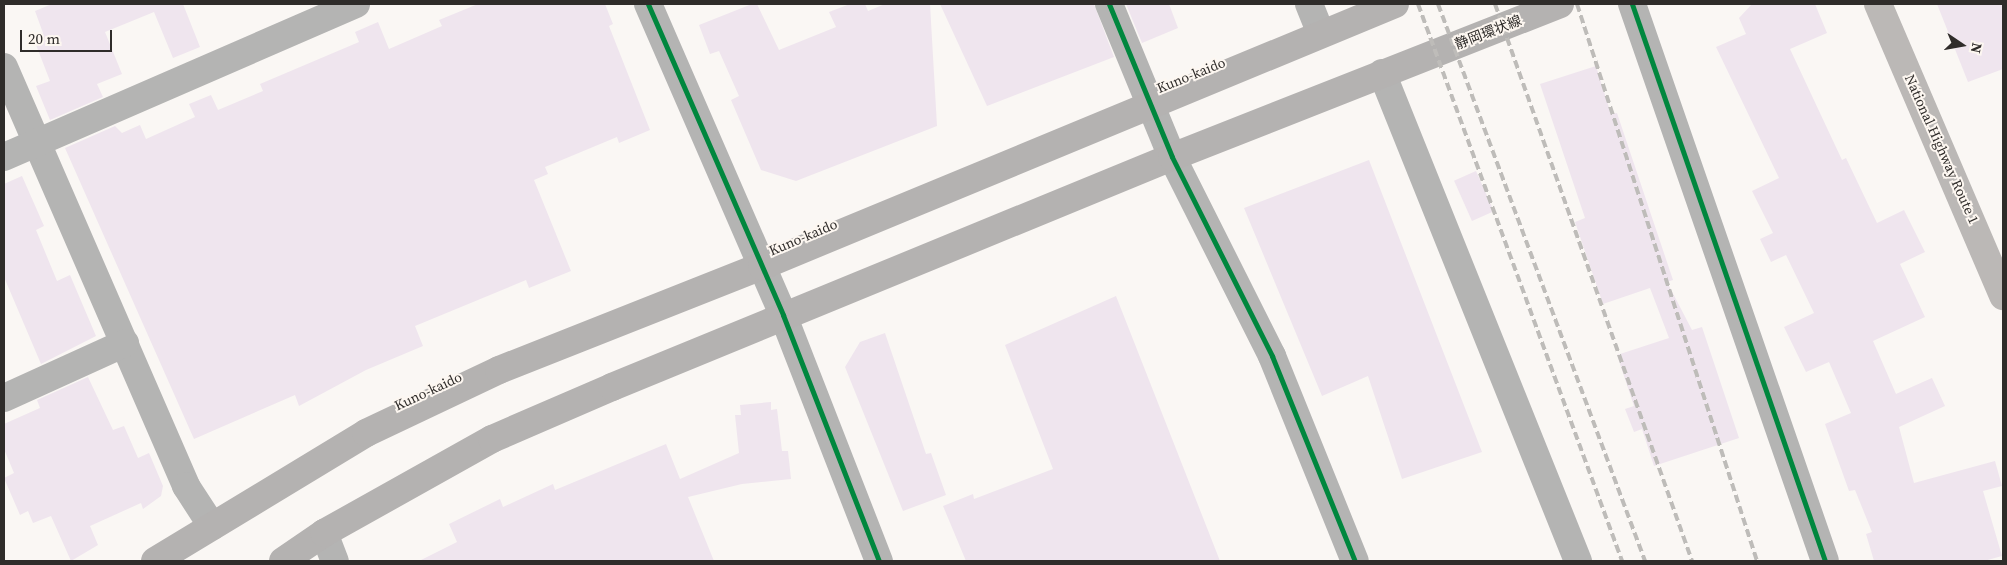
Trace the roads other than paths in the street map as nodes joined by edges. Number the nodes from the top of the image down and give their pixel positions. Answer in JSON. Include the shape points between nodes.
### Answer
{"nodes":[{"id":1,"x":356,"y":4,"type":"edge"},
{"id":2,"x":648,"y":4,"type":"edge"},
{"id":3,"x":1108,"y":4,"type":"edge"},
{"id":4,"x":1309,"y":4,"type":"edge"},
{"id":5,"x":1395,"y":4,"type":"edge"},
{"id":6,"x":1560,"y":4,"type":"edge"},
{"id":7,"x":1632,"y":4,"type":"edge"},
{"id":8,"x":1878,"y":4,"type":"edge"},
{"id":9,"x":1321,"y":34,"type":"junction"},
{"id":10,"x":4,"y":67,"type":"edge"},
{"id":11,"x":1382,"y":73,"type":"junction"},
{"id":12,"x":1151,"y":104,"type":"junction"},
{"id":13,"x":35,"y":143,"type":"junction"},
{"id":14,"x":4,"y":157,"type":"edge"},
{"id":15,"x":1172,"y":157,"type":"junction"},
{"id":16,"x":762,"y":266,"type":"junction"},
{"id":17,"x":2003,"y":296,"type":"edge"},
{"id":18,"x":783,"y":315,"type":"junction"},
{"id":19,"x":125,"y":343,"type":"junction"},
{"id":20,"x":4,"y":398,"type":"edge"},
{"id":21,"x":212,"y":526,"type":"junction"},
{"id":22,"x":324,"y":533,"type":"junction"},
{"id":23,"x":155,"y":561,"type":"edge"},
{"id":24,"x":283,"y":561,"type":"edge"},
{"id":25,"x":335,"y":561,"type":"edge"},
{"id":26,"x":879,"y":561,"type":"edge"},
{"id":27,"x":1355,"y":561,"type":"edge"},
{"id":28,"x":1578,"y":561,"type":"edge"},
{"id":29,"x":1825,"y":561,"type":"edge"}],
"edges":[{"from":1,"to":13,"type":"street"},
{"from":2,"to":16,"type":"street"},
{"from":3,"to":12,"type":"street"},
{"from":4,"to":9,"type":"street"},
{"from":5,"to":9,"type":"main road","name":"Kuno-kaido"},
{"from":6,"to":11,"type":"main road","name":"静岡環状線"},
{"from":7,"to":29,"type":"street"},
{"from":8,"to":17,"type":"highway","name":"National Highway Route 1"},
{"from":9,"to":12,"type":"main road","name":"Kuno-kaido"},
{"from":10,"to":13,"type":"street"},
{"from":11,"to":15,"type":"main road"},
{"from":11,"to":28,"type":"street"},
{"from":12,"to":15,"type":"street"},
{"from":12,"to":16,"type":"main road","name":"Kuno-kaido"},
{"from":13,"to":14,"type":"street"},
{"from":13,"to":19,"type":"street"},
{"from":15,"to":18,"type":"main road"},
{"from":15,"to":27,"type":"street","via":[[1272,356]]},
{"from":16,"to":18,"type":"street"},
{"from":16,"to":21,"type":"main road","name":"Kuno-kaido","via":[[490,374],[366,433]]},
{"from":18,"to":22,"type":"main road","via":[[492,439]]},
{"from":18,"to":26,"type":"street"},
{"from":19,"to":20,"type":"street"},
{"from":19,"to":21,"type":"street","via":[[186,486]]},
{"from":21,"to":23,"type":"main road","name":"Kuno-kaido"},
{"from":22,"to":24,"type":"main road"},
{"from":22,"to":25,"type":"street"}]}
